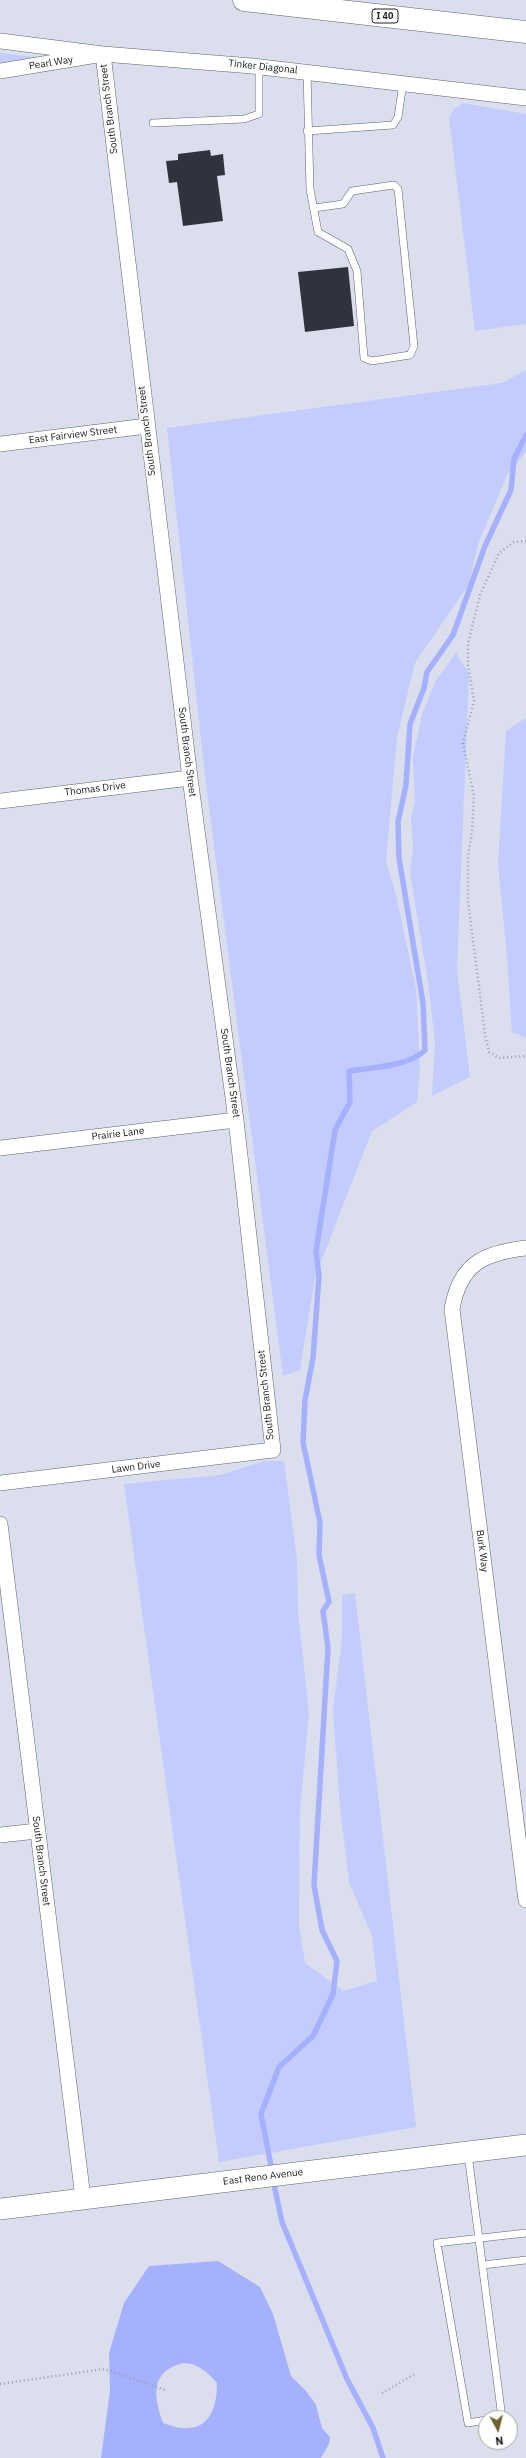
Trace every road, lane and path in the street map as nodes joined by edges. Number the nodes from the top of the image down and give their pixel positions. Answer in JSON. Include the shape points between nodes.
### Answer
{"nodes":[{"id":1,"x":244,"y":0,"type":"edge"},
{"id":2,"x":526,"y":32,"type":"edge"},
{"id":3,"x":0,"y":41,"type":"edge"},
{"id":4,"x":103,"y":54,"type":"junction"},
{"id":5,"x":259,"y":66,"type":"junction"},
{"id":6,"x":0,"y":71,"type":"edge"},
{"id":7,"x":307,"y":72,"type":"junction"},
{"id":8,"x":403,"y":83,"type":"junction"},
{"id":9,"x":526,"y":98,"type":"edge"},
{"id":10,"x":153,"y":124,"type":"dead end"},
{"id":11,"x":307,"y":131,"type":"junction"},
{"id":12,"x":314,"y":208,"type":"junction"},
{"id":13,"x":147,"y":426,"type":"junction"},
{"id":14,"x":0,"y":444,"type":"edge"},
{"id":15,"x":526,"y":541,"type":"edge"},
{"id":16,"x":190,"y":778,"type":"junction"},
{"id":17,"x":0,"y":801,"type":"edge"},
{"id":18,"x":526,"y":1056,"type":"edge"},
{"id":19,"x":236,"y":1120,"type":"junction"},
{"id":20,"x":0,"y":1148,"type":"edge"},
{"id":21,"x":526,"y":1248,"type":"edge"},
{"id":22,"x":272,"y":1450,"type":"joint"},
{"id":23,"x":0,"y":1484,"type":"edge"},
{"id":24,"x":0,"y":1524,"type":"edge"},
{"id":25,"x":37,"y":1831,"type":"junction"},
{"id":26,"x":0,"y":1835,"type":"edge"},
{"id":27,"x":526,"y":1900,"type":"edge"},
{"id":28,"x":526,"y":2145,"type":"edge"},
{"id":29,"x":467,"y":2152,"type":"junction"},
{"id":30,"x":84,"y":2198,"type":"junction"},
{"id":31,"x":0,"y":2209,"type":"edge"},
{"id":32,"x":526,"y":2233,"type":"edge"},
{"id":33,"x":478,"y":2238,"type":"junction"},
{"id":34,"x":526,"y":2260,"type":"edge"},
{"id":35,"x":483,"y":2265,"type":"junction"},
{"id":36,"x":415,"y":2374,"type":"dead end"},
{"id":37,"x":0,"y":2384,"type":"edge"},
{"id":38,"x":165,"y":2390,"type":"dead end"},
{"id":39,"x":382,"y":2393,"type":"dead end"},
{"id":40,"x":501,"y":2410,"type":"edge"},
{"id":41,"x":478,"y":2421,"type":"edge"}],
"edges":[{"from":1,"to":2,"type":"highway","number":"I 40"},
{"from":3,"to":4,"type":"street","name":"Tinker Diagonal"},
{"from":4,"to":5,"type":"street","name":"Tinker Diagonal"},
{"from":4,"to":6,"type":"street","name":"Pearl Way"},
{"from":4,"to":13,"type":"street","name":"South Branch Street"},
{"from":5,"to":7,"type":"street","name":"Tinker Diagonal"},
{"from":5,"to":10,"type":"lane","via":[[259,114],[244,119]]},
{"from":7,"to":8,"type":"street","name":"Tinker Diagonal"},
{"from":7,"to":11,"type":"lane"},
{"from":8,"to":9,"type":"street","name":"Tinker Diagonal"},
{"from":8,"to":11,"type":"lane","via":[[398,117],[393,125]]},
{"from":11,"to":12,"type":"lane","via":[[310,189]]},
{"from":12,"to":12,"type":"lane","via":[[318,232],[348,249],[357,271],[364,358],[372,361],[410,355],[414,346],[398,189],[394,185],[352,191],[343,204]]},
{"from":13,"to":14,"type":"street","name":"East Fairview Street"},
{"from":13,"to":16,"type":"street","name":"South Branch Street"},
{"from":15,"to":18,"type":"path","via":[[514,542],[499,553],[480,594],[468,644],[468,665],[474,701],[463,743],[474,796],[468,856],[468,901],[485,1034],[489,1052],[499,1058]]},
{"from":16,"to":17,"type":"street","name":"Thomas Drive"},
{"from":16,"to":19,"type":"street","name":"South Branch Street"},
{"from":19,"to":20,"type":"street","name":"Prairie Lane"},
{"from":19,"to":22,"type":"street","name":"South Branch Street"},
{"from":21,"to":27,"type":"street","name":"Burk Way","via":[[491,1255],[477,1262],[461,1279],[455,1290],[452,1309]]},
{"from":22,"to":23,"type":"street","name":"Lawn Drive"},
{"from":24,"to":25,"type":"street","name":"South Branch Street"},
{"from":25,"to":26,"type":"street"},
{"from":25,"to":30,"type":"street","name":"South Branch Street"},
{"from":28,"to":29,"type":"main road","name":"East Reno Avenue"},
{"from":29,"to":30,"type":"main road","name":"East Reno Avenue"},
{"from":29,"to":33,"type":"lane"},
{"from":30,"to":31,"type":"main road","name":"East Reno Avenue"},
{"from":32,"to":33,"type":"lane"},
{"from":33,"to":35,"type":"lane"},
{"from":33,"to":41,"type":"lane","via":[[437,2243],[468,2423]]},
{"from":34,"to":35,"type":"lane"},
{"from":35,"to":40,"type":"lane"},
{"from":36,"to":39,"type":"path"},
{"from":37,"to":38,"type":"path","via":[[104,2369]]}]}
